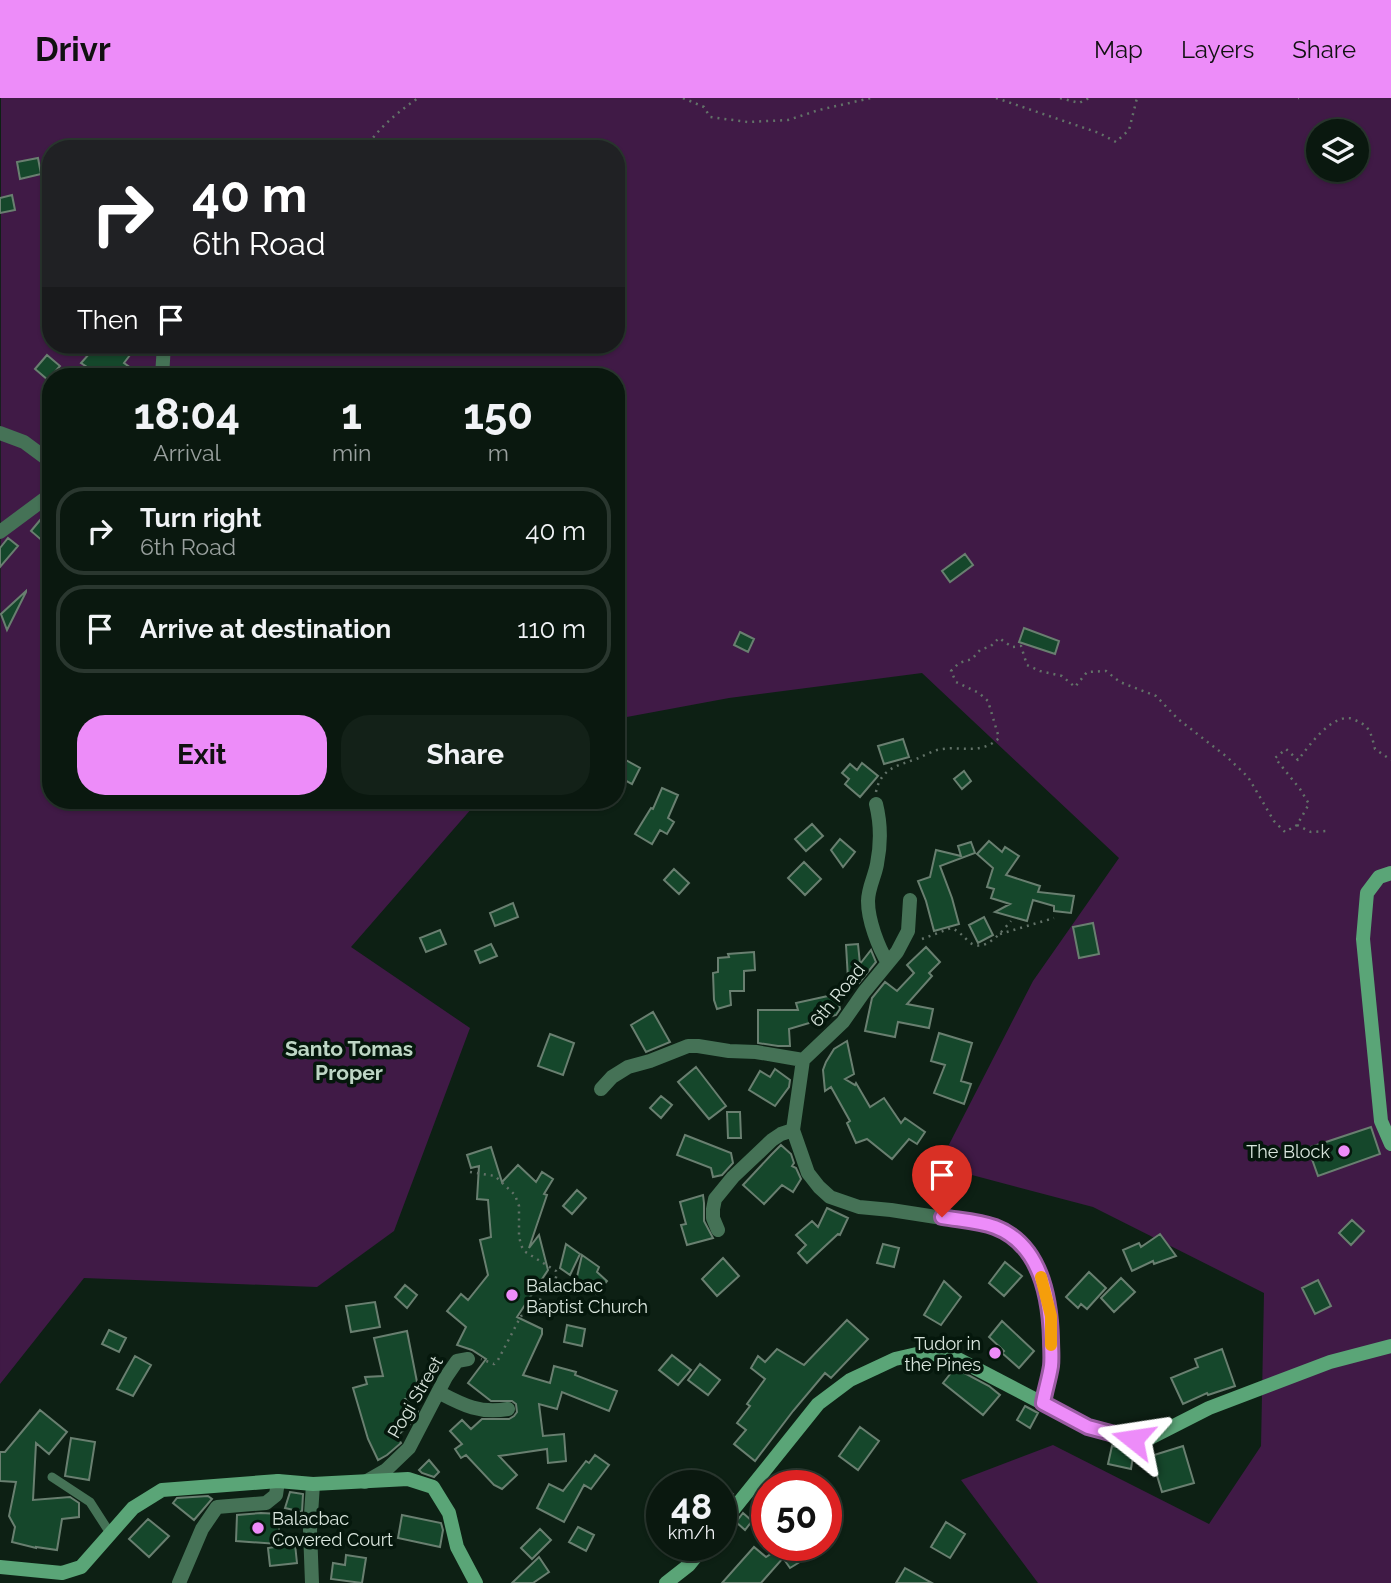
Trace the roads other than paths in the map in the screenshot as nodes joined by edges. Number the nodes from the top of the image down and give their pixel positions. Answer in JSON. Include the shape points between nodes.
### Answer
{"nodes":[{"id":1,"x":0,"y":433,"type":"edge"},
{"id":2,"x":42,"y":456,"type":"edge"},
{"id":3,"x":42,"y":501,"type":"edge"},
{"id":4,"x":0,"y":532,"type":"edge"},
{"id":5,"x":876,"y":804,"type":"road end"},
{"id":6,"x":1391,"y":873,"type":"edge"},
{"id":7,"x":910,"y":900,"type":"dead end"},
{"id":8,"x":888,"y":963,"type":"junction"},
{"id":9,"x":803,"y":1060,"type":"junction"},
{"id":10,"x":601,"y":1089,"type":"dead end"},
{"id":11,"x":793,"y":1130,"type":"junction"},
{"id":12,"x":1391,"y":1144,"type":"edge"},
{"id":13,"x":718,"y":1230,"type":"dead end"},
{"id":14,"x":1391,"y":1346,"type":"edge"},
{"id":15,"x":468,"y":1359,"type":"road end"},
{"id":16,"x":438,"y":1391,"type":"junction"},
{"id":17,"x":1043,"y":1403,"type":"junction"},
{"id":18,"x":508,"y":1409,"type":"dead end"},
{"id":19,"x":52,"y":1477,"type":"dead end"},
{"id":20,"x":278,"y":1481,"type":"junction"},
{"id":21,"x":364,"y":1483,"type":"junction"},
{"id":22,"x":313,"y":1485,"type":"junction"},
{"id":23,"x":737,"y":1505,"type":"edge"},
{"id":24,"x":110,"y":1533,"type":"junction"},
{"id":25,"x":692,"y":1561,"type":"edge"},
{"id":26,"x":0,"y":1567,"type":"edge"},
{"id":27,"x":179,"y":1583,"type":"edge"},
{"id":28,"x":312,"y":1583,"type":"edge"},
{"id":29,"x":476,"y":1583,"type":"edge"},
{"id":30,"x":666,"y":1583,"type":"edge"}],
"edges":[{"from":1,"to":2,"type":"street"},
{"from":3,"to":4,"type":"street"},
{"from":5,"to":8,"type":"street","via":[[881,824],[869,912]]},
{"from":6,"to":12,"type":"main road","via":[[1379,877],[1367,893],[1363,939],[1381,1121]]},
{"from":7,"to":8,"type":"street","name":"6th Road","via":[[908,931]]},
{"from":8,"to":9,"type":"street","name":"6th Road","via":[[843,1022]]},
{"from":9,"to":10,"type":"street","via":[[688,1046],[628,1067]]},
{"from":9,"to":11,"type":"street"},
{"from":11,"to":13,"type":"street","via":[[765,1145],[722,1189],[713,1209]]},
{"from":11,"to":17,"type":"street","via":[[808,1172],[830,1197],[859,1207],[993,1226],[1010,1234],[1026,1250],[1038,1268],[1051,1316],[1051,1365]]},
{"from":14,"to":17,"type":"main road","via":[[1330,1362],[1209,1408],[1150,1438],[1133,1439],[1088,1427]]},
{"from":15,"to":16,"type":"street","name":"Pogi Street","via":[[457,1361]]},
{"from":16,"to":18,"type":"street","via":[[476,1409]]},
{"from":16,"to":21,"type":"street","name":"Pogi Street","via":[[410,1448]]},
{"from":17,"to":23,"type":"main road","via":[[952,1356],[921,1353],[895,1359],[850,1380],[818,1404]]},
{"from":19,"to":24,"type":"lane","via":[[90,1502]]},
{"from":20,"to":22,"type":"main road"},
{"from":20,"to":24,"type":"main road","via":[[162,1490],[133,1508]]},
{"from":20,"to":27,"type":"street","via":[[276,1494],[266,1503],[217,1507],[202,1529]]},
{"from":21,"to":22,"type":"main road"},
{"from":21,"to":29,"type":"main road","via":[[408,1479],[433,1488],[449,1513],[457,1547]]},
{"from":22,"to":28,"type":"street"},
{"from":24,"to":26,"type":"main road","via":[[80,1567],[62,1573]]},
{"from":25,"to":30,"type":"main road"}]}
